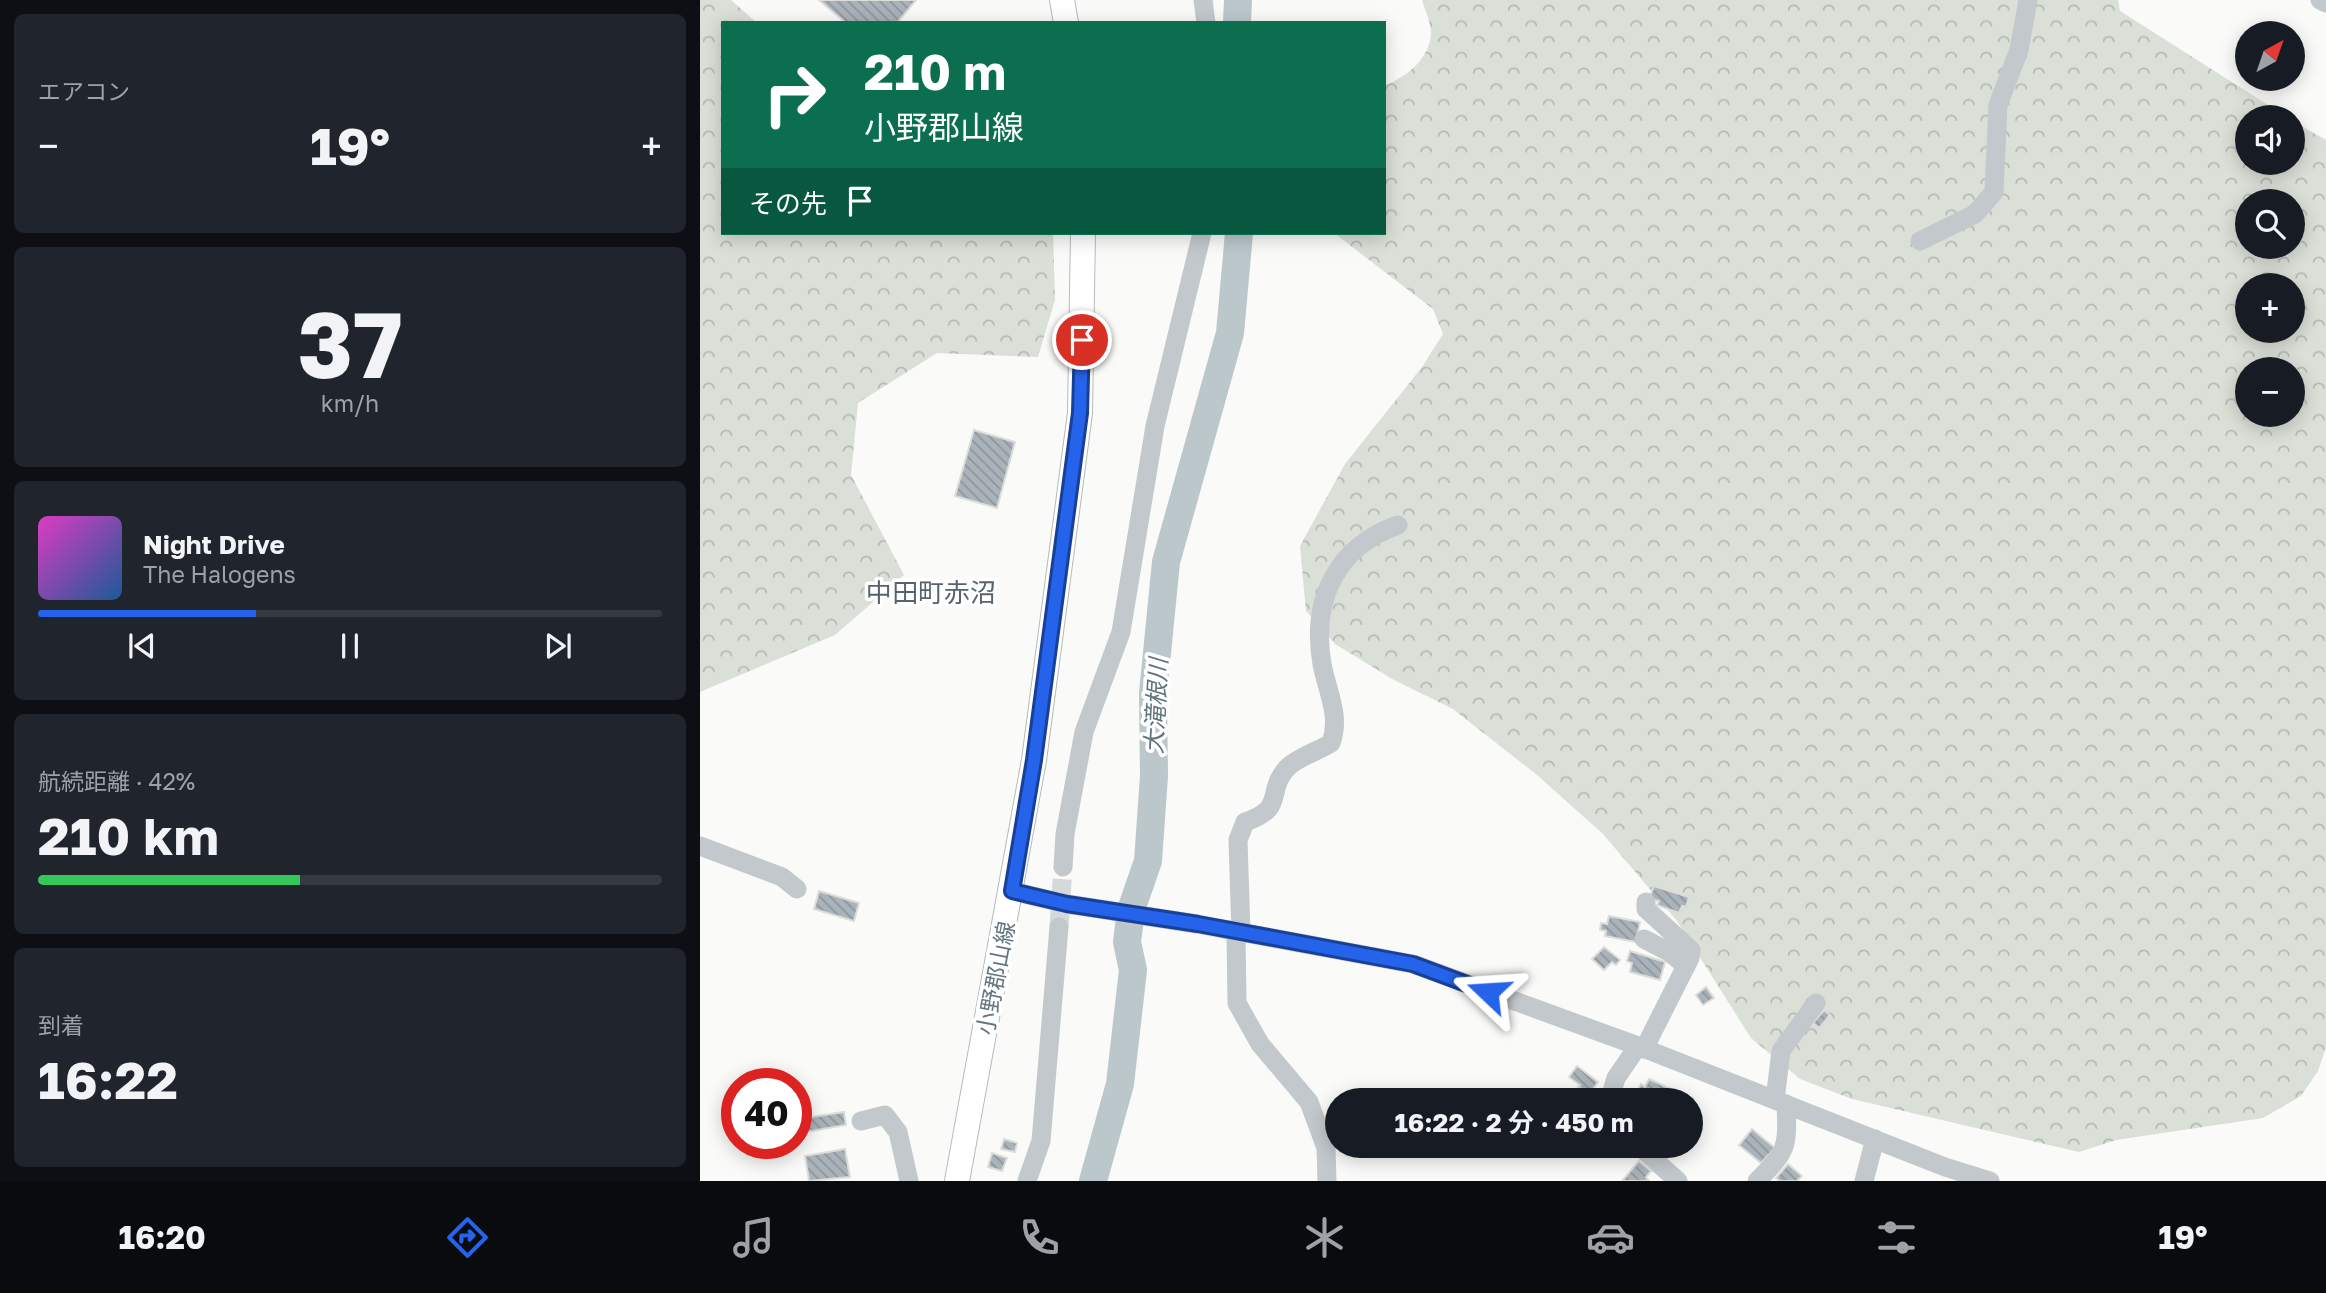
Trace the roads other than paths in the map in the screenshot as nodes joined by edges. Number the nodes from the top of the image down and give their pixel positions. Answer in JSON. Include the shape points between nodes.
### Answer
{"nodes":[{"id":1,"x":1062,"y":0,"type":"edge"},
{"id":2,"x":1203,"y":0,"type":"edge"},
{"id":3,"x":2028,"y":0,"type":"edge"},
{"id":4,"x":2320,"y":0,"type":"edge"},
{"id":5,"x":2326,"y":3,"type":"edge"},
{"id":6,"x":1066,"y":21,"type":"edge"},
{"id":7,"x":1206,"y":21,"type":"edge"},
{"id":8,"x":1083,"y":235,"type":"edge"},
{"id":9,"x":1202,"y":235,"type":"edge"},
{"id":10,"x":1920,"y":241,"type":"dead end"},
{"id":11,"x":1398,"y":525,"type":"dead end"},
{"id":12,"x":700,"y":846,"type":"edge"},
{"id":13,"x":1063,"y":867,"type":"tunnel mouth"},
{"id":14,"x":797,"y":890,"type":"dead end"},
{"id":15,"x":1012,"y":891,"type":"junction"},
{"id":16,"x":1646,"y":902,"type":"dead end"},
{"id":17,"x":1059,"y":927,"type":"tunnel mouth"},
{"id":18,"x":1239,"y":933,"type":"junction"},
{"id":19,"x":1644,"y":939,"type":"dead end"},
{"id":20,"x":1686,"y":966,"type":"junction"},
{"id":21,"x":1816,"y":1003,"type":"dead end"},
{"id":22,"x":1641,"y":1047,"type":"junction"},
{"id":23,"x":1613,"y":1088,"type":"edge"},
{"id":24,"x":1781,"y":1102,"type":"junction"},
{"id":25,"x":861,"y":1121,"type":"dead end"},
{"id":26,"x":1875,"y":1139,"type":"junction"},
{"id":27,"x":1652,"y":1158,"type":"edge"},
{"id":28,"x":909,"y":1181,"type":"edge"},
{"id":29,"x":957,"y":1181,"type":"edge"},
{"id":30,"x":1027,"y":1181,"type":"edge"},
{"id":31,"x":1327,"y":1181,"type":"edge"},
{"id":32,"x":1678,"y":1181,"type":"edge"},
{"id":33,"x":1757,"y":1181,"type":"edge"},
{"id":34,"x":1864,"y":1181,"type":"edge"},
{"id":35,"x":1990,"y":1181,"type":"edge"}],
"edges":[{"from":1,"to":6,"type":"main road"},
{"from":2,"to":7,"type":"street"},
{"from":3,"to":10,"type":"street","via":[[2019,50],[1998,105],[1994,192],[1975,214]]},
{"from":4,"to":5,"type":"street"},
{"from":8,"to":15,"type":"main road","name":"小野郡山線","via":[[1080,413]]},
{"from":9,"to":13,"type":"street","via":[[1155,426],[1124,621],[1084,732]]},
{"from":11,"to":18,"type":"street","via":[[1361,542],[1343,559],[1333,580],[1324,604],[1320,650],[1335,732],[1331,743],[1300,758],[1282,774],[1273,806],[1260,817],[1245,821],[1238,840]]},
{"from":12,"to":14,"type":"street","via":[[782,877]]},
{"from":15,"to":18,"type":"street"},
{"from":15,"to":29,"type":"main road","name":"小野郡山線"},
{"from":16,"to":20,"type":"street","via":[[1646,909],[1691,950]]},
{"from":17,"to":30,"type":"street","via":[[1041,1141]]},
{"from":18,"to":22,"type":"street","via":[[1413,964]]},
{"from":18,"to":31,"type":"street","via":[[1237,1003],[1260,1044],[1309,1102],[1326,1148]]},
{"from":19,"to":20,"type":"street"},
{"from":20,"to":22,"type":"street"},
{"from":21,"to":24,"type":"street","via":[[1782,1051]]},
{"from":22,"to":23,"type":"street"},
{"from":22,"to":24,"type":"street"},
{"from":24,"to":26,"type":"street"},
{"from":24,"to":33,"type":"street","via":[[1785,1150],[1778,1163]]},
{"from":25,"to":28,"type":"street","via":[[885,1115],[894,1123]]},
{"from":26,"to":34,"type":"street"},
{"from":26,"to":35,"type":"street"},
{"from":27,"to":32,"type":"street"}]}
